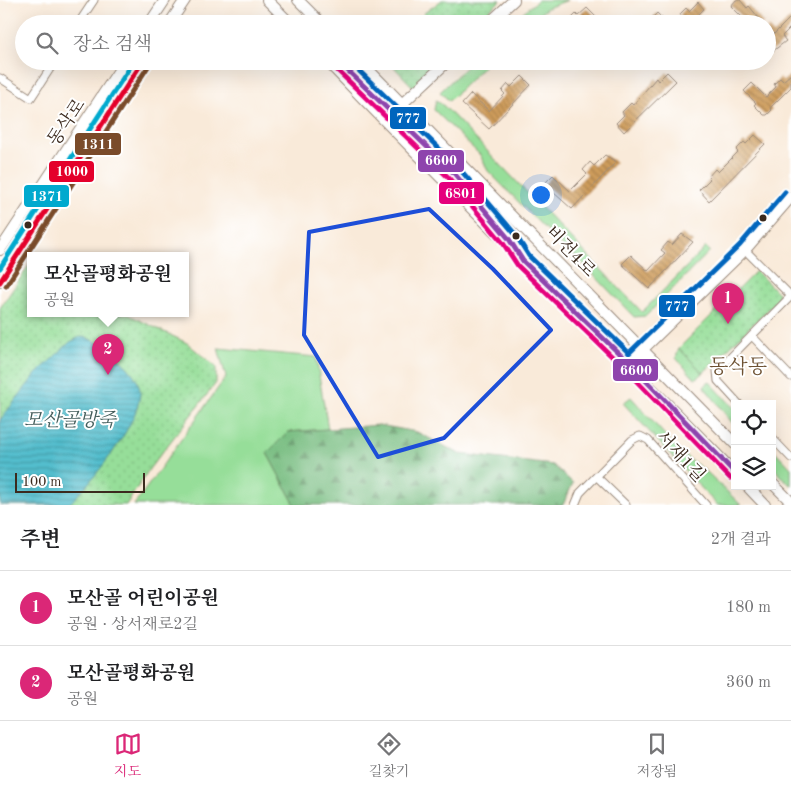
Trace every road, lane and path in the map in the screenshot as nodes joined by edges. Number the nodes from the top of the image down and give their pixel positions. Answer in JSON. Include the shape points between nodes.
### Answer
{"nodes":[{"id":1,"x":94,"y":0,"type":"edge"},
{"id":2,"x":165,"y":0,"type":"edge"},
{"id":3,"x":185,"y":0,"type":"edge"},
{"id":4,"x":268,"y":0,"type":"edge"},
{"id":5,"x":298,"y":0,"type":"edge"},
{"id":6,"x":514,"y":0,"type":"edge"},
{"id":7,"x":84,"y":15,"type":"edge"},
{"id":8,"x":155,"y":15,"type":"edge"},
{"id":9,"x":175,"y":15,"type":"edge"},
{"id":10,"x":282,"y":15,"type":"edge"},
{"id":11,"x":313,"y":15,"type":"edge"},
{"id":12,"x":498,"y":15,"type":"edge"},
{"id":13,"x":49,"y":70,"type":"edge"},
{"id":14,"x":119,"y":70,"type":"edge"},
{"id":15,"x":137,"y":70,"type":"edge"},
{"id":16,"x":336,"y":70,"type":"edge"},
{"id":17,"x":369,"y":70,"type":"edge"},
{"id":18,"x":438,"y":70,"type":"edge"},
{"id":19,"x":0,"y":78,"type":"edge"},
{"id":20,"x":403,"y":103,"type":"junction"},
{"id":21,"x":791,"y":197,"type":"edge"},
{"id":22,"x":0,"y":250,"type":"edge"},
{"id":23,"x":745,"y":250,"type":"junction"},
{"id":24,"x":0,"y":282,"type":"edge"},
{"id":25,"x":791,"y":296,"type":"edge"},
{"id":26,"x":752,"y":336,"type":"junction"},
{"id":27,"x":644,"y":349,"type":"junction"},
{"id":28,"x":629,"y":363,"type":"junction"},
{"id":29,"x":791,"y":377,"type":"edge"},
{"id":30,"x":735,"y":400,"type":"edge"},
{"id":31,"x":731,"y":440,"type":"edge"},
{"id":32,"x":776,"y":442,"type":"edge"},
{"id":33,"x":791,"y":458,"type":"edge"},
{"id":34,"x":731,"y":469,"type":"edge"},
{"id":35,"x":597,"y":477,"type":"junction"},
{"id":36,"x":776,"y":487,"type":"edge"},
{"id":37,"x":751,"y":490,"type":"edge"},
{"id":38,"x":791,"y":502,"type":"edge"},
{"id":39,"x":575,"y":505,"type":"edge"},
{"id":40,"x":626,"y":505,"type":"edge"},
{"id":41,"x":706,"y":505,"type":"edge"},
{"id":42,"x":765,"y":505,"type":"edge"}],
"edges":[{"from":1,"to":7,"type":"street"},
{"from":2,"to":8,"type":"main road"},
{"from":3,"to":9,"type":"main road"},
{"from":4,"to":10,"type":"main road"},
{"from":5,"to":11,"type":"main road"},
{"from":6,"to":12,"type":"main road"},
{"from":13,"to":19,"type":"street","via":[[31,98]]},
{"from":14,"to":22,"type":"main road","name":"동삭로"},
{"from":15,"to":24,"type":"main road","name":"동삭로"},
{"from":16,"to":28,"type":"main road","via":[[502,242]]},
{"from":17,"to":20,"type":"main road","name":"비전4로"},
{"from":18,"to":20,"type":"main road"},
{"from":20,"to":27,"type":"main road","name":"비전4로"},
{"from":21,"to":23,"type":"main road"},
{"from":23,"to":25,"type":"street"},
{"from":23,"to":27,"type":"main road"},
{"from":25,"to":26,"type":"street"},
{"from":26,"to":29,"type":"street"},
{"from":26,"to":30,"type":"street","via":[[716,376]]},
{"from":27,"to":28,"type":"main road"},
{"from":27,"to":31,"type":"main road","name":"비전4로"},
{"from":28,"to":34,"type":"main road"},
{"from":32,"to":33,"type":"street"},
{"from":35,"to":39,"type":"street","via":[[580,493]]},
{"from":35,"to":40,"type":"street"},
{"from":35,"to":41,"type":"street","name":"서재1길","via":[[632,440],[640,436],[648,440]]},
{"from":36,"to":38,"type":"main road"},
{"from":37,"to":42,"type":"main road"}]}
